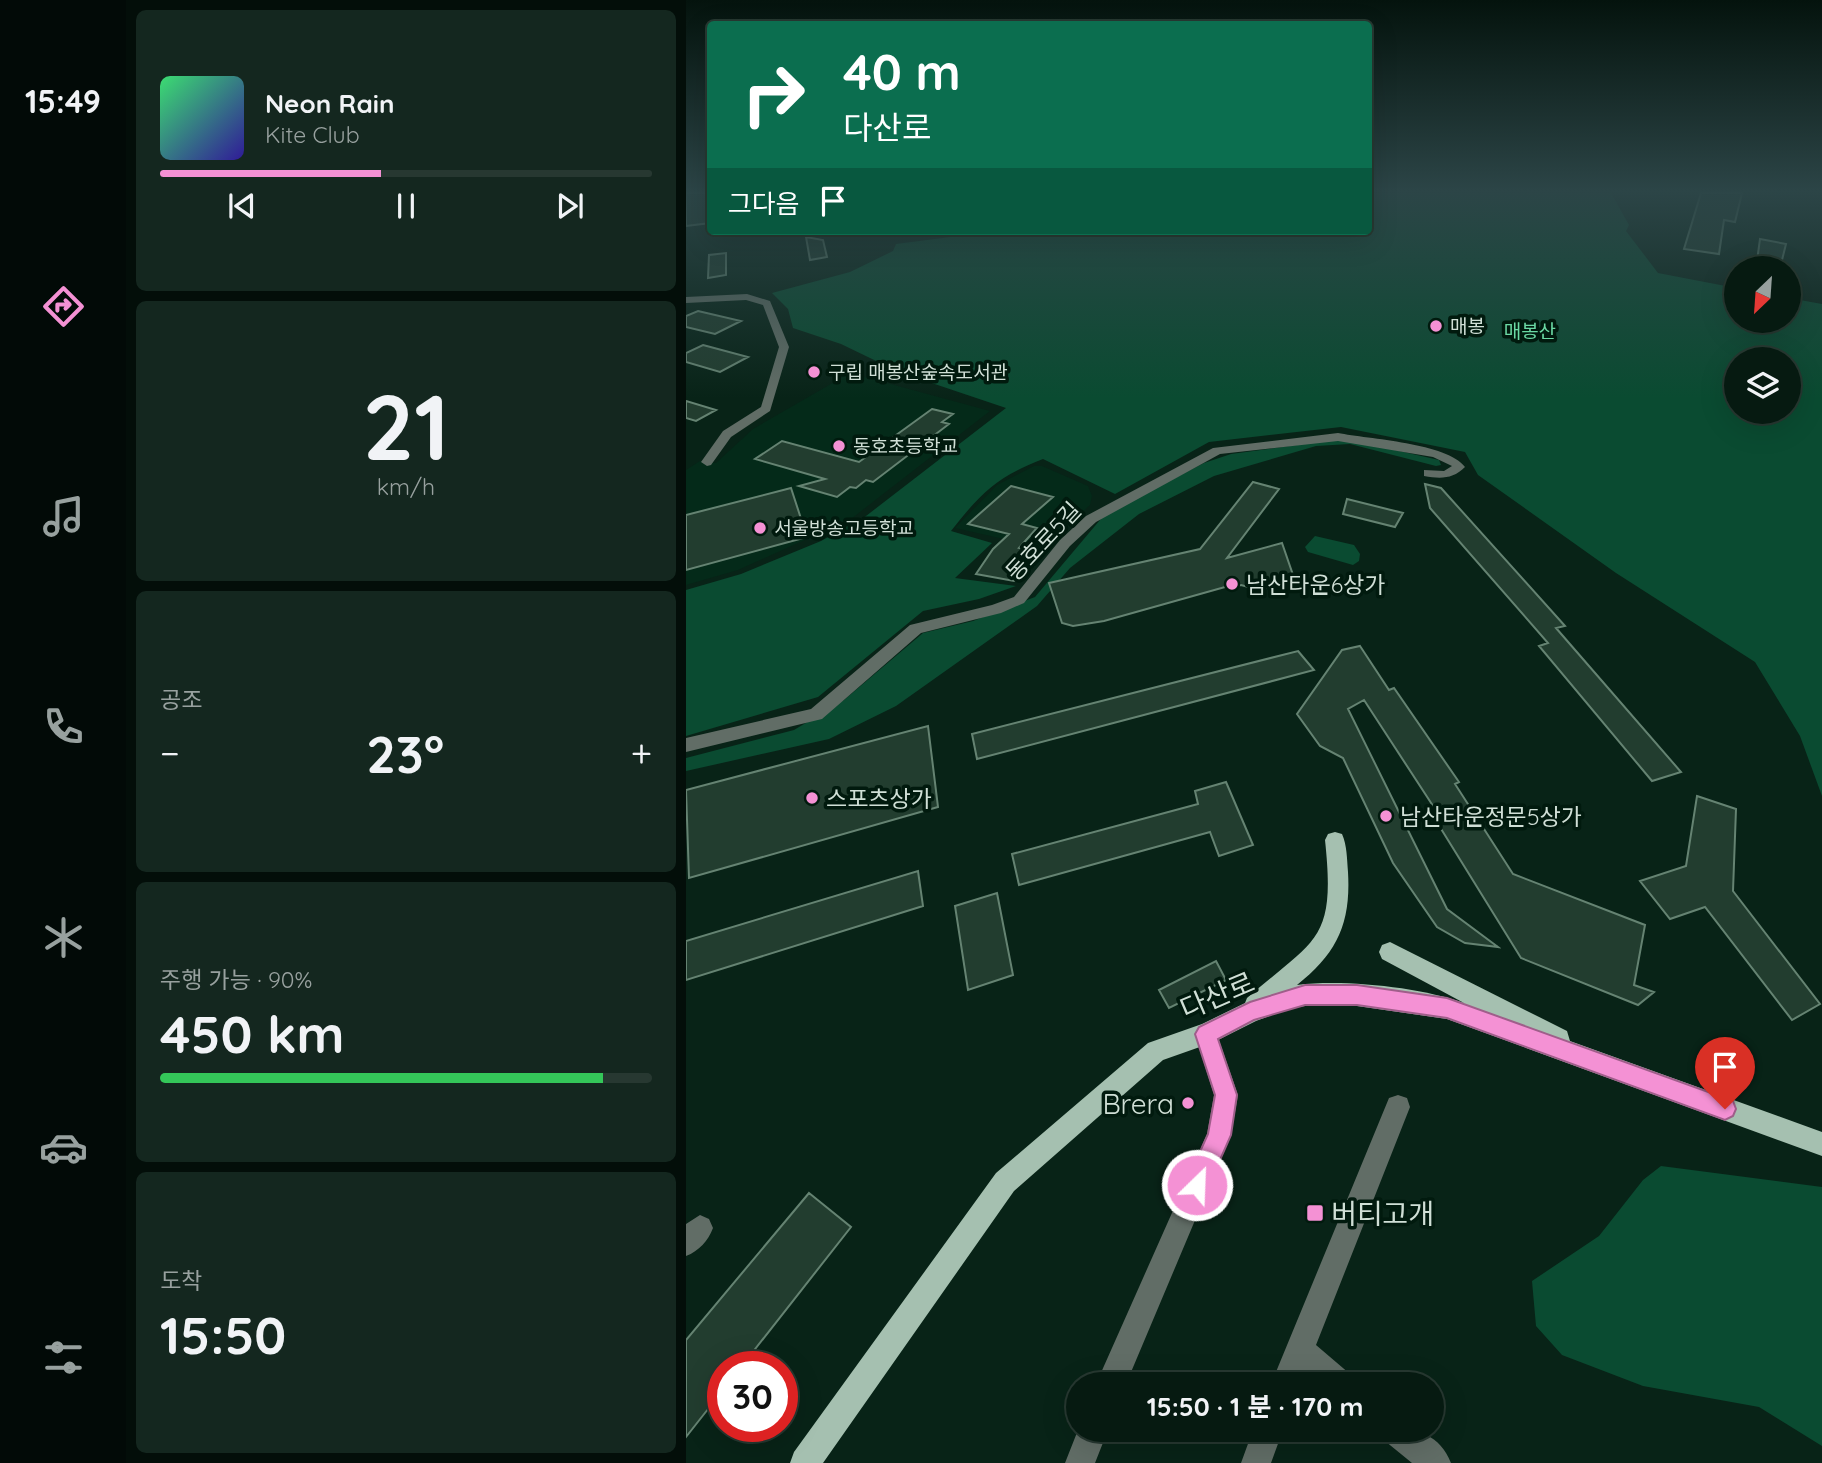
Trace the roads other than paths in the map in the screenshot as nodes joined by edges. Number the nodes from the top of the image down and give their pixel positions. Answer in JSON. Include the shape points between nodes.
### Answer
{"nodes":[{"id":1,"x":686,"y":300,"type":"edge"},
{"id":2,"x":707,"y":462,"type":"dead end"},
{"id":3,"x":1429,"y":473,"type":"dead end"},
{"id":4,"x":686,"y":745,"type":"edge"},
{"id":5,"x":1335,"y":841,"type":"dead end"},
{"id":6,"x":1390,"y":952,"type":"dead end"},
{"id":7,"x":1250,"y":1012,"type":"junction"},
{"id":8,"x":1206,"y":1034,"type":"junction"},
{"id":9,"x":1605,"y":1065,"type":"junction"},
{"id":10,"x":1398,"y":1107,"type":"dead end"},
{"id":11,"x":1822,"y":1144,"type":"edge"},
{"id":12,"x":1299,"y":1350,"type":"junction"},
{"id":13,"x":1116,"y":1372,"type":"edge"},
{"id":14,"x":1291,"y":1372,"type":"edge"},
{"id":15,"x":1326,"y":1372,"type":"edge"},
{"id":16,"x":1088,"y":1442,"type":"edge"},
{"id":17,"x":1264,"y":1442,"type":"edge"},
{"id":18,"x":1411,"y":1442,"type":"edge"},
{"id":19,"x":805,"y":1463,"type":"edge"},
{"id":20,"x":1080,"y":1463,"type":"edge"},
{"id":21,"x":1256,"y":1463,"type":"edge"},
{"id":22,"x":1437,"y":1463,"type":"edge"}],
"edges":[{"from":1,"to":2,"type":"street","via":[[747,297],[767,303],[784,347],[766,409],[727,434]]},
{"from":3,"to":4,"type":"street","name":"동호로5길","via":[[1446,475],[1459,467],[1436,454],[1338,437],[1217,450],[1091,519],[1018,600],[916,629],[816,714]]},
{"from":5,"to":7,"type":"main road","via":[[1337,904],[1325,944]]},
{"from":6,"to":9,"type":"main road"},
{"from":7,"to":8,"type":"main road","name":"다산로"},
{"from":7,"to":9,"type":"main road","name":"다산로","via":[[1319,993],[1447,1008]]},
{"from":8,"to":13,"type":"street","via":[[1226,1095],[1219,1135]]},
{"from":8,"to":19,"type":"main road","name":"다산로","via":[[1156,1051],[1005,1182]]},
{"from":9,"to":11,"type":"main road","name":"다산로"},
{"from":10,"to":12,"type":"street"},
{"from":12,"to":14,"type":"street"},
{"from":12,"to":15,"type":"street"},
{"from":16,"to":20,"type":"street"},
{"from":17,"to":21,"type":"street"},
{"from":18,"to":22,"type":"street"}]}
